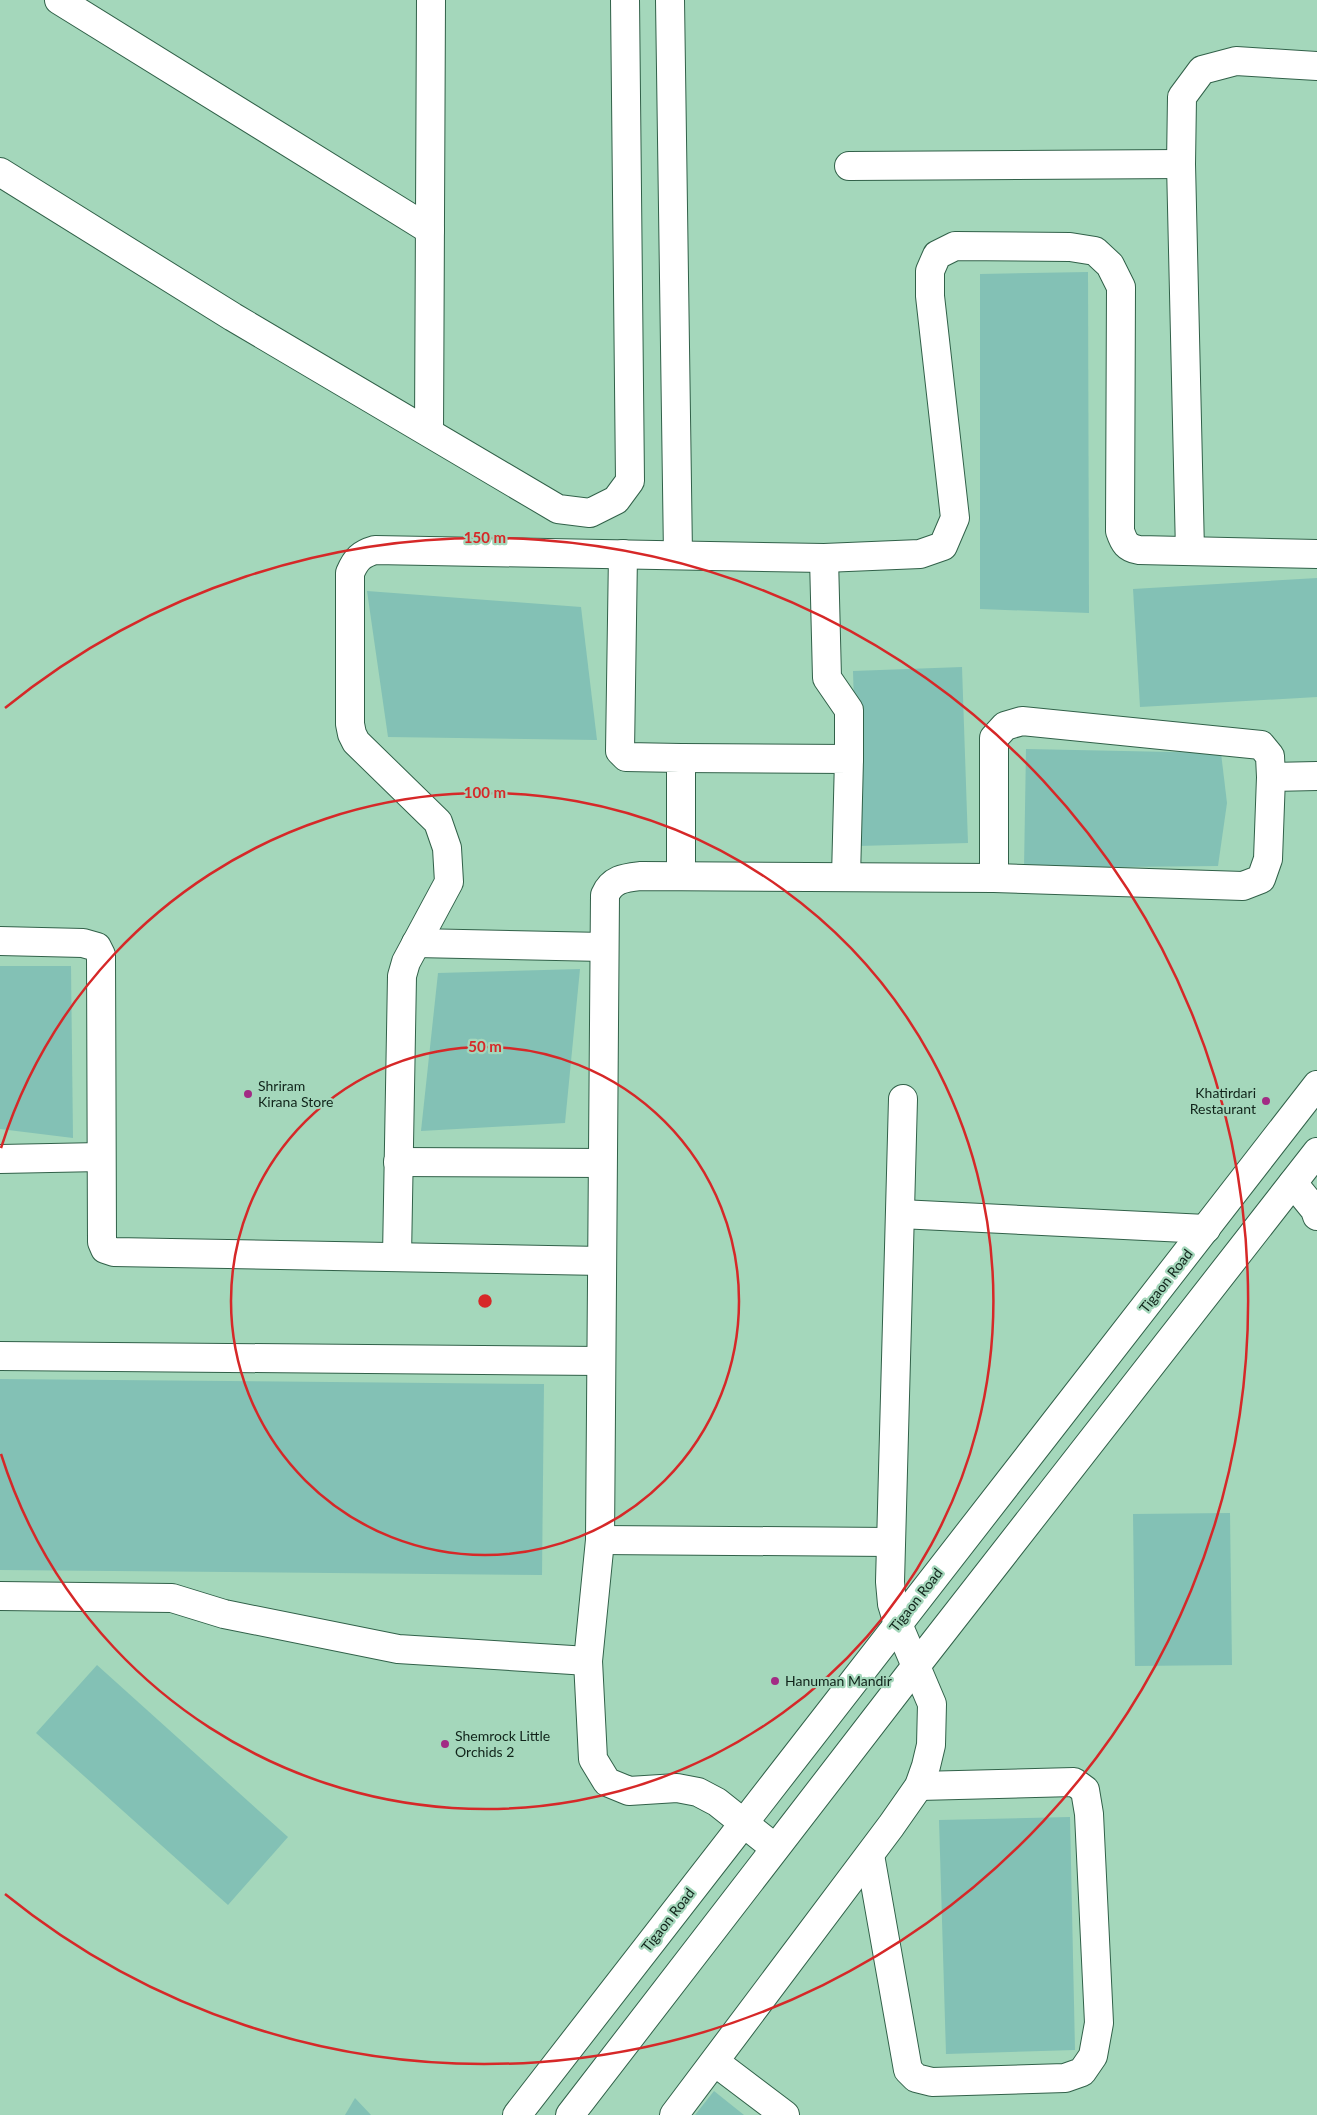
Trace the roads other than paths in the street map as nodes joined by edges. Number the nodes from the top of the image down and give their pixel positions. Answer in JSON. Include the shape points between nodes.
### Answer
{"nodes":[{"id":1,"x":59,"y":0,"type":"edge"},
{"id":2,"x":431,"y":0,"type":"edge"},
{"id":3,"x":624,"y":0,"type":"edge"},
{"id":4,"x":670,"y":0,"type":"edge"},
{"id":5,"x":1317,"y":66,"type":"edge"},
{"id":6,"x":1180,"y":164,"type":"junction"},
{"id":7,"x":849,"y":166,"type":"dead end"},
{"id":8,"x":0,"y":172,"type":"edge"},
{"id":9,"x":430,"y":230,"type":"junction"},
{"id":10,"x":429,"y":432,"type":"junction"},
{"id":11,"x":1190,"y":551,"type":"junction"},
{"id":12,"x":623,"y":554,"type":"junction"},
{"id":13,"x":1317,"y":554,"type":"edge"},
{"id":14,"x":678,"y":555,"type":"junction"},
{"id":15,"x":824,"y":558,"type":"junction"},
{"id":16,"x":681,"y":758,"type":"junction"},
{"id":17,"x":849,"y":759,"type":"junction"},
{"id":18,"x":1317,"y":776,"type":"edge"},
{"id":19,"x":1271,"y":777,"type":"junction"},
{"id":20,"x":681,"y":876,"type":"junction"},
{"id":21,"x":846,"y":877,"type":"junction"},
{"id":22,"x":994,"y":878,"type":"junction"},
{"id":23,"x":0,"y":942,"type":"edge"},
{"id":24,"x":416,"y":943,"type":"junction"},
{"id":25,"x":604,"y":947,"type":"junction"},
{"id":26,"x":1317,"y":1085,"type":"edge"},
{"id":27,"x":903,"y":1099,"type":"dead end"},
{"id":28,"x":1317,"y":1152,"type":"edge"},
{"id":29,"x":101,"y":1157,"type":"junction"},
{"id":30,"x":0,"y":1159,"type":"edge"},
{"id":31,"x":398,"y":1162,"type":"junction"},
{"id":32,"x":602,"y":1163,"type":"junction"},
{"id":33,"x":1293,"y":1183,"type":"junction"},
{"id":34,"x":900,"y":1214,"type":"junction"},
{"id":35,"x":1317,"y":1216,"type":"edge"},
{"id":36,"x":1206,"y":1229,"type":"junction"},
{"id":37,"x":397,"y":1256,"type":"junction"},
{"id":38,"x":602,"y":1261,"type":"junction"},
{"id":39,"x":0,"y":1356,"type":"edge"},
{"id":40,"x":601,"y":1361,"type":"junction"},
{"id":41,"x":600,"y":1540,"type":"junction"},
{"id":42,"x":891,"y":1542,"type":"junction"},
{"id":43,"x":0,"y":1596,"type":"edge"},
{"id":44,"x":898,"y":1624,"type":"junction"},
{"id":45,"x":588,"y":1661,"type":"junction"},
{"id":46,"x":916,"y":1666,"type":"junction"},
{"id":47,"x":919,"y":1786,"type":"junction"},
{"id":48,"x":743,"y":1824,"type":"junction"},
{"id":49,"x":775,"y":1848,"type":"junction"},
{"id":50,"x":870,"y":1855,"type":"junction"},
{"id":51,"x":715,"y":2062,"type":"junction"},
{"id":52,"x":517,"y":2115,"type":"edge"},
{"id":53,"x":570,"y":2115,"type":"edge"},
{"id":54,"x":674,"y":2115,"type":"edge"},
{"id":55,"x":785,"y":2115,"type":"edge"}],
"edges":[{"from":1,"to":9,"type":"street"},
{"from":2,"to":9,"type":"street"},
{"from":3,"to":10,"type":"street","via":[[630,481],[616,500],[590,514],[558,510]]},
{"from":4,"to":14,"type":"street"},
{"from":5,"to":6,"type":"street","via":[[1236,61],[1202,70],[1182,97]]},
{"from":6,"to":7,"type":"street"},
{"from":6,"to":11,"type":"street"},
{"from":8,"to":10,"type":"street","via":[[233,317]]},
{"from":9,"to":10,"type":"street"},
{"from":11,"to":13,"type":"street"},
{"from":11,"to":15,"type":"street","via":[[1130,548],[1120,531],[1121,287],[1110,265],[1095,251],[1070,247],[955,246],[937,255],[930,271],[930,296],[955,518],[943,546],[920,554]]},
{"from":12,"to":14,"type":"street"},
{"from":12,"to":16,"type":"street","via":[[620,751],[626,757]]},
{"from":12,"to":24,"type":"street","via":[[375,550],[363,553],[355,562],[350,573],[352,734],[356,742],[438,822],[447,848],[449,882]]},
{"from":14,"to":15,"type":"street"},
{"from":15,"to":17,"type":"street","via":[[827,678],[849,710]]},
{"from":16,"to":17,"type":"street"},
{"from":16,"to":20,"type":"street"},
{"from":17,"to":21,"type":"street"},
{"from":18,"to":19,"type":"street"},
{"from":19,"to":22,"type":"street","via":[[1268,859],[1260,879],[1243,886]]},
{"from":19,"to":22,"type":"street","via":[[1270,756],[1261,745],[1022,721],[1005,726],[994,738]]},
{"from":20,"to":21,"type":"street"},
{"from":20,"to":25,"type":"street","via":[[623,878],[609,885],[605,895]]},
{"from":21,"to":22,"type":"street"},
{"from":23,"to":29,"type":"street","via":[[83,943],[97,947],[101,955]]},
{"from":24,"to":25,"type":"street"},
{"from":24,"to":31,"type":"street","via":[[406,962],[400,991]]},
{"from":25,"to":32,"type":"street"},
{"from":26,"to":36,"type":"street","name":"Tigaon Road"},
{"from":27,"to":34,"type":"street"},
{"from":28,"to":33,"type":"street"},
{"from":29,"to":30,"type":"street"},
{"from":29,"to":37,"type":"street","via":[[102,1242],[105,1249],[114,1252]]},
{"from":31,"to":32,"type":"street"},
{"from":31,"to":37,"type":"street"},
{"from":32,"to":38,"type":"street"},
{"from":33,"to":35,"type":"street"},
{"from":33,"to":46,"type":"street"},
{"from":34,"to":36,"type":"street"},
{"from":34,"to":42,"type":"street"},
{"from":36,"to":44,"type":"street","name":"Tigaon Road"},
{"from":37,"to":38,"type":"street"},
{"from":38,"to":40,"type":"street"},
{"from":39,"to":40,"type":"street"},
{"from":40,"to":41,"type":"street"},
{"from":41,"to":42,"type":"street"},
{"from":41,"to":45,"type":"street"},
{"from":42,"to":44,"type":"street","via":[[891,1597]]},
{"from":43,"to":45,"type":"street","via":[[172,1598],[224,1614],[398,1649]]},
{"from":44,"to":46,"type":"street"},
{"from":44,"to":48,"type":"street","name":"Tigaon Road"},
{"from":45,"to":48,"type":"street","via":[[593,1759],[607,1782],[629,1791],[677,1788],[698,1792],[717,1802]]},
{"from":46,"to":47,"type":"street","via":[[932,1704],[931,1745]]},
{"from":46,"to":49,"type":"street"},
{"from":47,"to":50,"type":"street"},
{"from":47,"to":50,"type":"street","via":[[1074,1782],[1085,1790],[1089,1814],[1099,2023],[1093,2056],[1082,2072],[1065,2078],[932,2082],[916,2078],[908,2070]]},
{"from":48,"to":49,"type":"street"},
{"from":48,"to":52,"type":"street","name":"Tigaon Road"},
{"from":49,"to":53,"type":"street"},
{"from":50,"to":51,"type":"street"},
{"from":51,"to":54,"type":"street"},
{"from":51,"to":55,"type":"street"}]}
